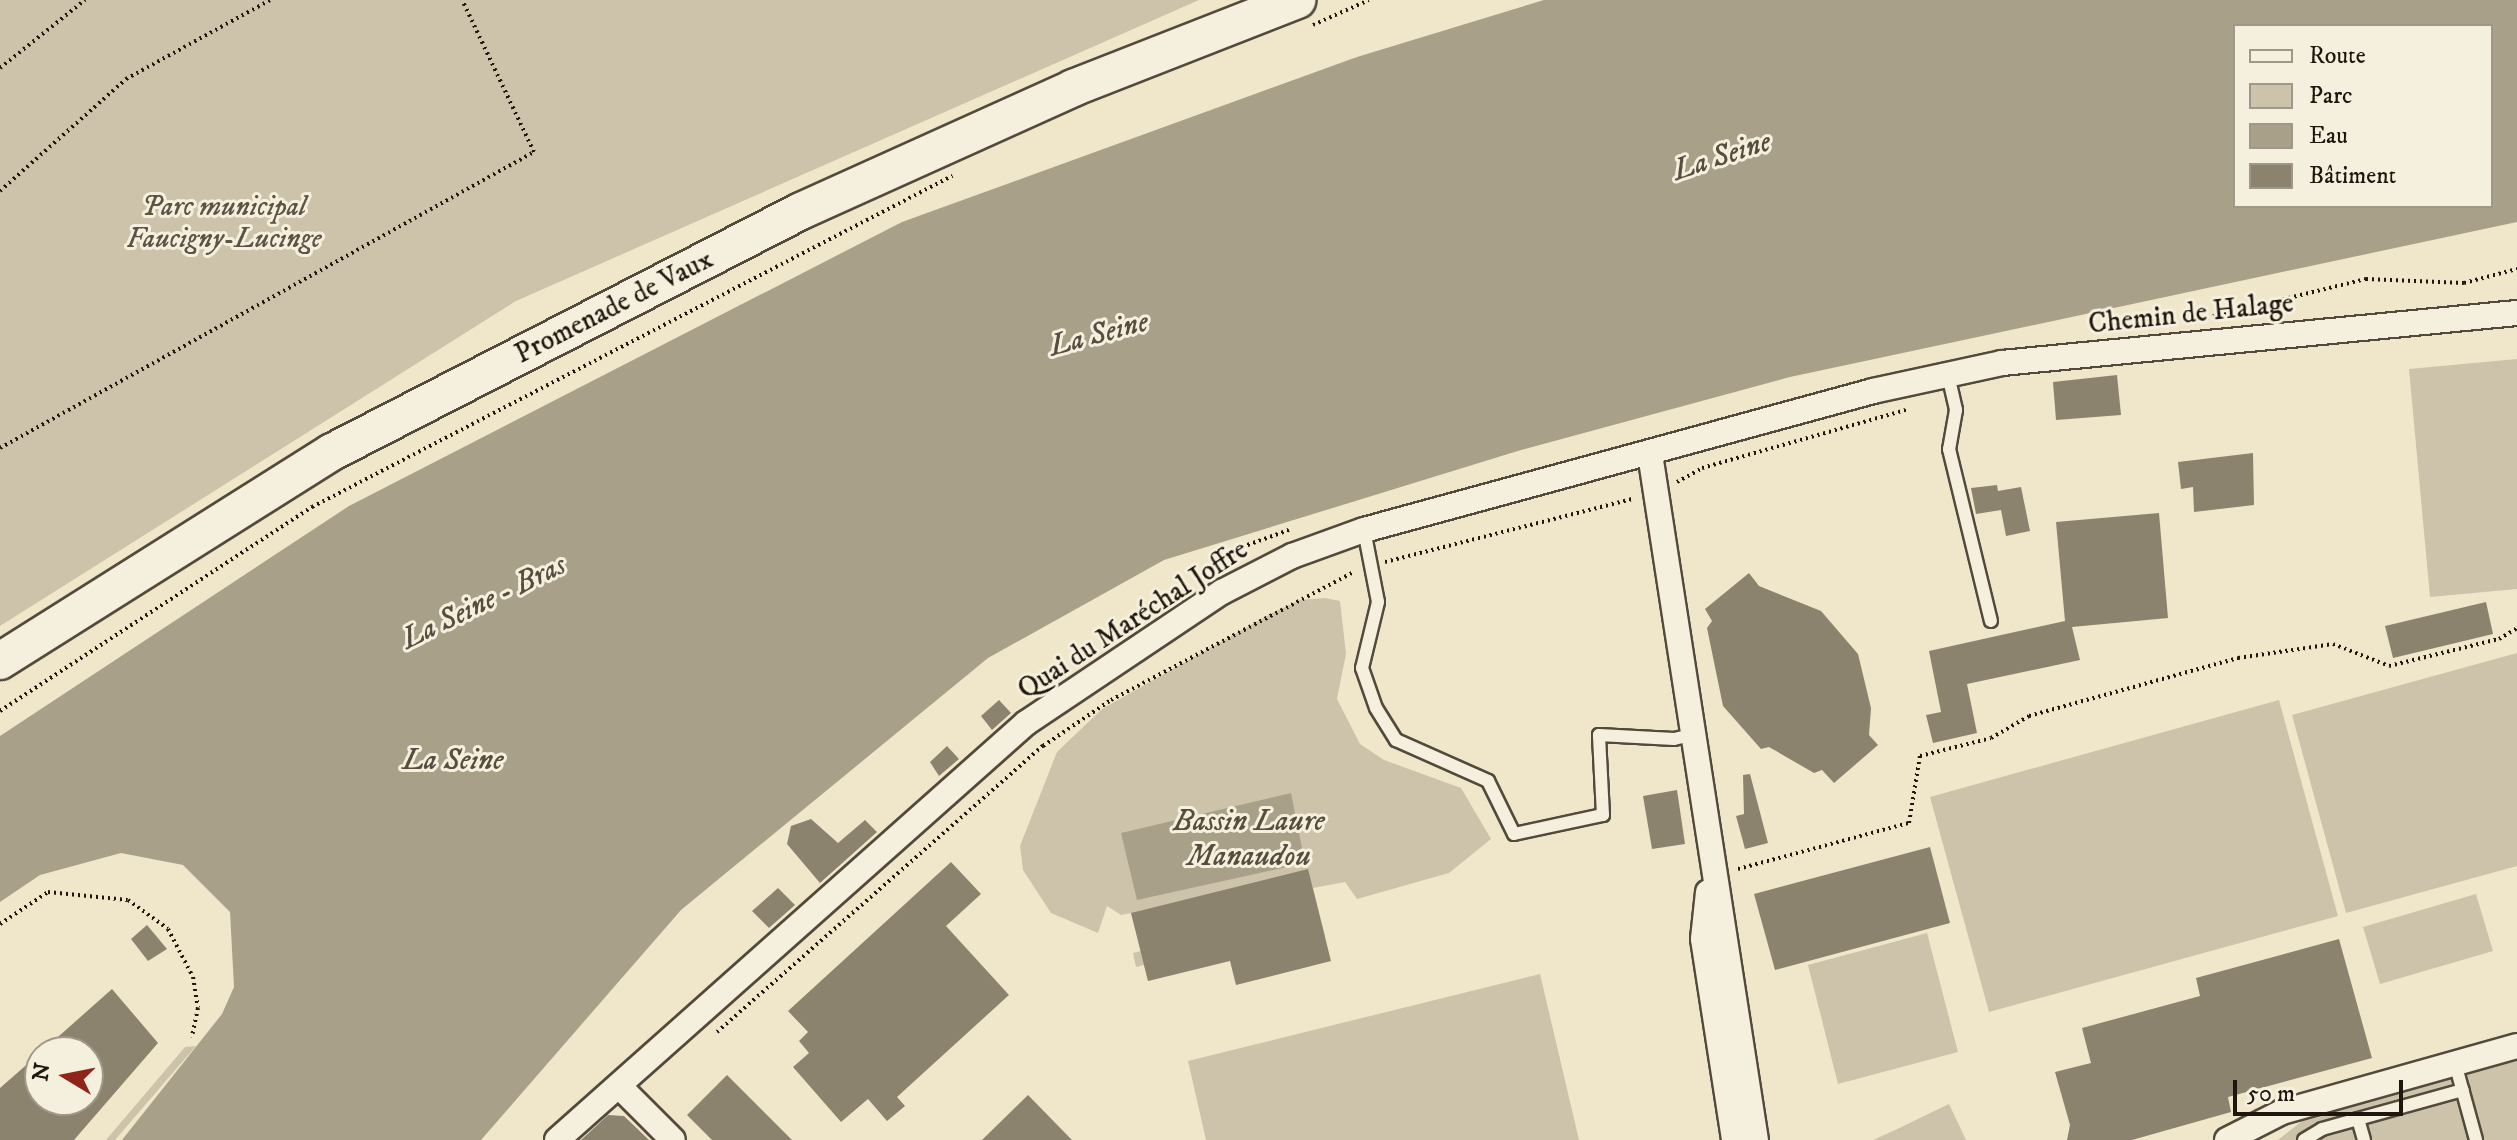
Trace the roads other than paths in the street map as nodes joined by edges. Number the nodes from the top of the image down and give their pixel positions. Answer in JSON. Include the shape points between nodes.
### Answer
{"nodes":[{"id":1,"x":1299,"y":15,"type":"edge"},
{"id":2,"x":2517,"y":313,"type":"edge"},
{"id":3,"x":1950,"y":384,"type":"junction"},
{"id":4,"x":1873,"y":391,"type":"joint"},
{"id":5,"x":1650,"y":454,"type":"junction"},
{"id":6,"x":1364,"y":530,"type":"junction"},
{"id":7,"x":1991,"y":621,"type":"dead end"},
{"id":8,"x":0,"y":661,"type":"edge"},
{"id":9,"x":1695,"y":734,"type":"junction"},
{"id":10,"x":1713,"y":846,"type":"junction"},
{"id":11,"x":2517,"y":1046,"type":"edge"},
{"id":12,"x":2455,"y":1063,"type":"junction"},
{"id":13,"x":619,"y":1086,"type":"junction"},
{"id":14,"x":2463,"y":1090,"type":"junction"},
{"id":15,"x":2358,"y":1119,"type":"junction"},
{"id":16,"x":557,"y":1140,"type":"edge"},
{"id":17,"x":673,"y":1140,"type":"edge"},
{"id":18,"x":1734,"y":1140,"type":"edge"},
{"id":19,"x":1756,"y":1140,"type":"edge"},
{"id":20,"x":2227,"y":1140,"type":"edge"},
{"id":21,"x":2304,"y":1140,"type":"edge"},
{"id":22,"x":2364,"y":1140,"type":"edge"},
{"id":23,"x":2476,"y":1140,"type":"edge"}],
"edges":[{"from":1,"to":8,"type":"main road","name":"Promenade de Vaux","via":[[1259,10],[801,211],[264,492]]},
{"from":2,"to":3,"type":"street","name":"Chemin de Halage","via":[[2002,363]]},
{"from":3,"to":4,"type":"street","name":"Chemin de Halage"},
{"from":3,"to":7,"type":"lane","via":[[1949,449]]},
{"from":4,"to":5,"type":"street","name":"Quai du Maréchal Joffre"},
{"from":5,"to":6,"type":"street","name":"Quai du Maréchal Joffre"},
{"from":5,"to":9,"type":"street"},
{"from":6,"to":9,"type":"lane","via":[[1378,602],[1362,668],[1376,708],[1396,740],[1488,781],[1514,834],[1603,815],[1599,735],[1674,739]]},
{"from":6,"to":13,"type":"street","name":"Quai du Maréchal Joffre","via":[[1292,556],[1222,592],[1057,700]]},
{"from":9,"to":10,"type":"street"},
{"from":10,"to":18,"type":"street","via":[[1703,939]]},
{"from":10,"to":19,"type":"street"},
{"from":11,"to":12,"type":"street"},
{"from":12,"to":14,"type":"lane"},
{"from":12,"to":20,"type":"street","via":[[2282,1112]]},
{"from":13,"to":16,"type":"street","name":"Quai du Maréchal Joffre"},
{"from":13,"to":17,"type":"street"},
{"from":14,"to":15,"type":"lane"},
{"from":14,"to":23,"type":"lane"},
{"from":15,"to":21,"type":"lane"},
{"from":15,"to":22,"type":"lane"}]}
